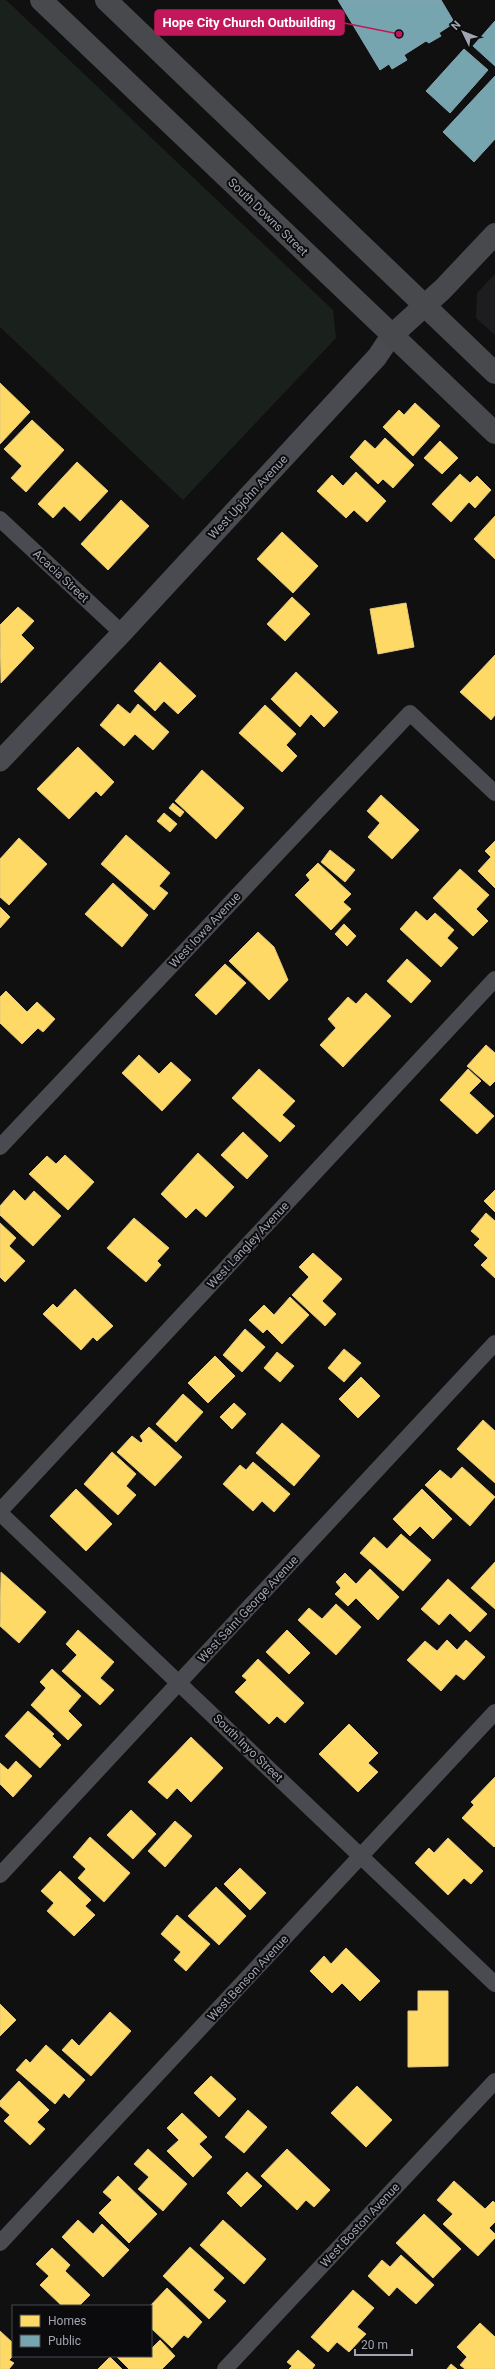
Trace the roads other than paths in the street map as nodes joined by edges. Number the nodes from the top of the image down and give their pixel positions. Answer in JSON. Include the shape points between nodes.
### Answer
{"nodes":[{"id":1,"x":41,"y":0,"type":"edge"},
{"id":2,"x":106,"y":0,"type":"edge"},
{"id":3,"x":495,"y":234,"type":"edge"},
{"id":4,"x":426,"y":304,"type":"junction"},
{"id":5,"x":391,"y":336,"type":"junction"},
{"id":6,"x":495,"y":373,"type":"edge"},
{"id":7,"x":495,"y":433,"type":"edge"},
{"id":8,"x":0,"y":519,"type":"edge"},
{"id":9,"x":122,"y":633,"type":"junction"},
{"id":10,"x":0,"y":761,"type":"edge"},
{"id":11,"x":495,"y":793,"type":"edge"},
{"id":12,"x":495,"y":979,"type":"edge"},
{"id":13,"x":0,"y":1147,"type":"edge"},
{"id":14,"x":495,"y":1343,"type":"edge"},
{"id":15,"x":0,"y":1512,"type":"edge"},
{"id":16,"x":180,"y":1683,"type":"junction"},
{"id":17,"x":495,"y":1712,"type":"edge"},
{"id":18,"x":361,"y":1856,"type":"junction"},
{"id":19,"x":0,"y":1875,"type":"edge"},
{"id":20,"x":495,"y":1984,"type":"edge"},
{"id":21,"x":495,"y":2081,"type":"edge"},
{"id":22,"x":0,"y":2243,"type":"edge"},
{"id":23,"x":225,"y":2369,"type":"edge"}],
"edges":[{"from":1,"to":5,"type":"main road","name":"South Downs Street"},
{"from":2,"to":4,"type":"main road"},
{"from":3,"to":4,"type":"main road","name":"West Upjohn Avenue"},
{"from":4,"to":5,"type":"main road","name":"West Upjohn Avenue"},
{"from":4,"to":6,"type":"main road"},
{"from":5,"to":7,"type":"main road","name":"South Downs Street"},
{"from":5,"to":9,"type":"street","name":"West Upjohn Avenue","via":[[377,357]]},
{"from":8,"to":9,"type":"street","name":"Acacia Street"},
{"from":9,"to":10,"type":"street","name":"West Upjohn Avenue"},
{"from":11,"to":13,"type":"street","name":"West Iowa Avenue","via":[[410,713]]},
{"from":12,"to":15,"type":"street","name":"West Langley Avenue"},
{"from":14,"to":16,"type":"street","name":"West Saint George Avenue"},
{"from":15,"to":16,"type":"street","name":"South Inyo Street"},
{"from":16,"to":18,"type":"street","name":"South Inyo Street"},
{"from":16,"to":19,"type":"street","name":"West Saint George Avenue"},
{"from":17,"to":18,"type":"street","name":"West Benson Avenue"},
{"from":18,"to":20,"type":"street","name":"South Inyo Street"},
{"from":18,"to":22,"type":"street","name":"West Benson Avenue"},
{"from":21,"to":23,"type":"street","name":"West Boston Avenue"}]}
